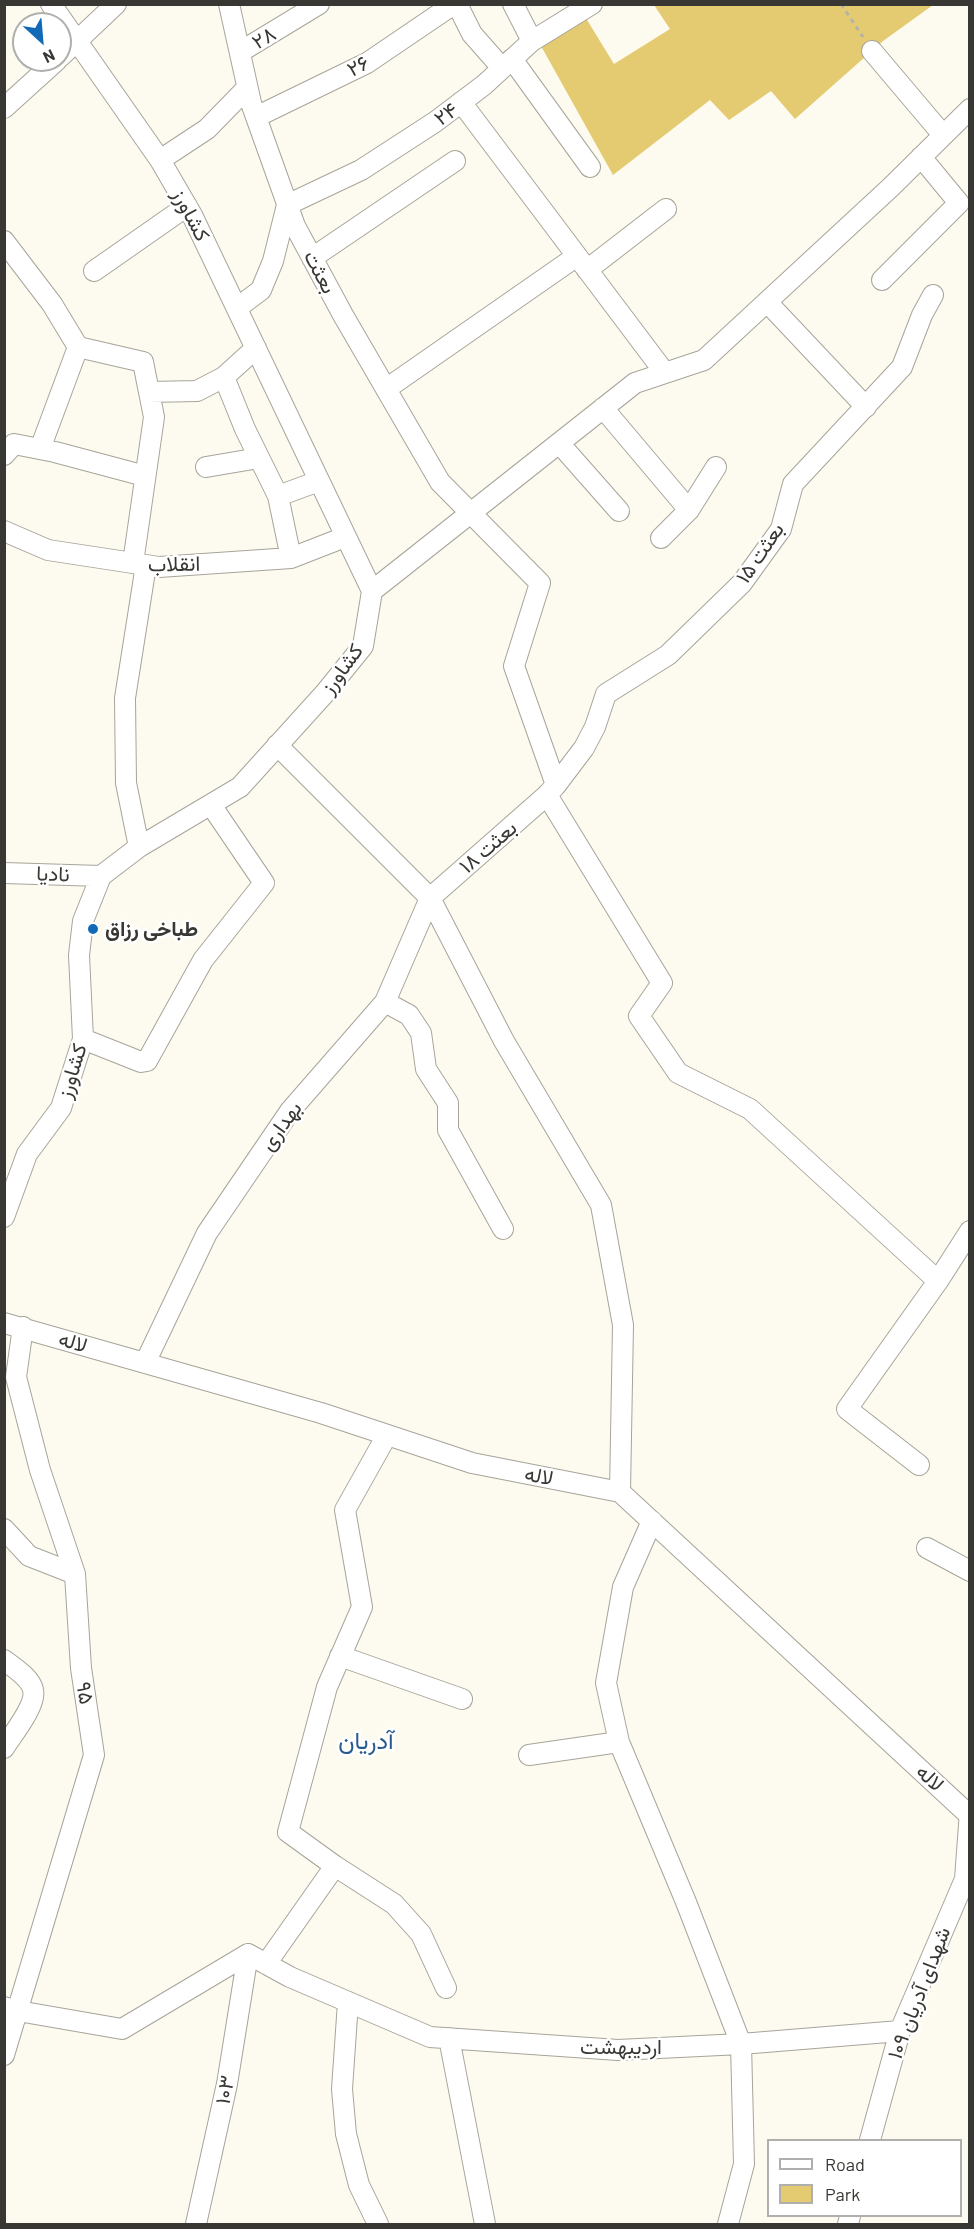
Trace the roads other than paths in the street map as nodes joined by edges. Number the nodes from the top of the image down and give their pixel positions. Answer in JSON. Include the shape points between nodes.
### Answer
{"nodes":[{"id":1,"x":51,"y":4,"type":"edge"},
{"id":2,"x":116,"y":4,"type":"edge"},
{"id":3,"x":229,"y":4,"type":"edge"},
{"id":4,"x":319,"y":4,"type":"edge"},
{"id":5,"x":455,"y":4,"type":"edge"},
{"id":6,"x":513,"y":4,"type":"edge"},
{"id":7,"x":592,"y":4,"type":"edge"},
{"id":8,"x":531,"y":41,"type":"junction"},
{"id":9,"x":77,"y":42,"type":"junction"},
{"id":10,"x":72,"y":47,"type":"edge"},
{"id":11,"x":872,"y":51,"type":"road end"},
{"id":12,"x":240,"y":52,"type":"junction"},
{"id":13,"x":507,"y":64,"type":"junction"},
{"id":14,"x":44,"y":72,"type":"edge"},
{"id":15,"x":247,"y":88,"type":"junction"},
{"id":16,"x":461,"y":102,"type":"junction"},
{"id":17,"x":4,"y":108,"type":"edge"},
{"id":18,"x":969,"y":109,"type":"edge"},
{"id":19,"x":256,"y":117,"type":"junction"},
{"id":20,"x":943,"y":135,"type":"junction"},
{"id":21,"x":921,"y":158,"type":"junction"},
{"id":22,"x":160,"y":160,"type":"junction"},
{"id":23,"x":454,"y":162,"type":"dead end"},
{"id":24,"x":590,"y":167,"type":"dead end"},
{"id":25,"x":287,"y":205,"type":"junction"},
{"id":26,"x":187,"y":206,"type":"junction"},
{"id":27,"x":666,"y":209,"type":"dead end"},
{"id":28,"x":4,"y":241,"type":"edge"},
{"id":29,"x":312,"y":258,"type":"junction"},
{"id":30,"x":582,"y":263,"type":"junction"},
{"id":31,"x":94,"y":272,"type":"dead end"},
{"id":32,"x":882,"y":280,"type":"dead end"},
{"id":33,"x":933,"y":295,"type":"dead end"},
{"id":34,"x":767,"y":302,"type":"junction"},
{"id":35,"x":237,"y":308,"type":"junction"},
{"id":36,"x":78,"y":347,"type":"junction"},
{"id":37,"x":256,"y":348,"type":"junction"},
{"id":38,"x":665,"y":373,"type":"junction"},
{"id":39,"x":224,"y":377,"type":"junction"},
{"id":40,"x":386,"y":389,"type":"junction"},
{"id":41,"x":149,"y":392,"type":"junction"},
{"id":42,"x":866,"y":407,"type":"junction"},
{"id":43,"x":603,"y":408,"type":"junction"},
{"id":44,"x":559,"y":443,"type":"junction"},
{"id":45,"x":40,"y":449,"type":"junction"},
{"id":46,"x":4,"y":455,"type":"edge"},
{"id":47,"x":260,"y":458,"type":"junction"},
{"id":48,"x":206,"y":466,"type":"dead end"},
{"id":49,"x":716,"y":467,"type":"dead end"},
{"id":50,"x":145,"y":476,"type":"junction"},
{"id":51,"x":319,"y":481,"type":"junction"},
{"id":52,"x":278,"y":496,"type":"junction"},
{"id":53,"x":689,"y":510,"type":"junction"},
{"id":54,"x":619,"y":511,"type":"dead end"},
{"id":55,"x":469,"y":513,"type":"junction"},
{"id":56,"x":4,"y":531,"type":"edge"},
{"id":57,"x":345,"y":537,"type":"junction"},
{"id":58,"x":661,"y":538,"type":"dead end"},
{"id":59,"x":291,"y":558,"type":"junction"},
{"id":60,"x":139,"y":564,"type":"junction"},
{"id":61,"x":372,"y":591,"type":"junction"},
{"id":62,"x":277,"y":745,"type":"junction"},
{"id":63,"x":551,"y":790,"type":"junction"},
{"id":64,"x":211,"y":805,"type":"junction"},
{"id":65,"x":139,"y":847,"type":"junction"},
{"id":66,"x":4,"y":873,"type":"edge"},
{"id":67,"x":101,"y":876,"type":"junction"},
{"id":68,"x":430,"y":898,"type":"junction"},
{"id":69,"x":385,"y":1002,"type":"junction"},
{"id":70,"x":83,"y":1039,"type":"junction"},
{"id":71,"x":4,"y":1217,"type":"edge"},
{"id":72,"x":503,"y":1229,"type":"dead end"},
{"id":73,"x":969,"y":1231,"type":"edge"},
{"id":74,"x":938,"y":1281,"type":"junction"},
{"id":75,"x":14,"y":1325,"type":"edge"},
{"id":76,"x":145,"y":1363,"type":"junction"},
{"id":77,"x":387,"y":1435,"type":"junction"},
{"id":78,"x":919,"y":1465,"type":"dead end"},
{"id":79,"x":620,"y":1492,"type":"junction"},
{"id":80,"x":652,"y":1521,"type":"junction"},
{"id":81,"x":4,"y":1529,"type":"edge"},
{"id":82,"x":927,"y":1548,"type":"dead end"},
{"id":83,"x":969,"y":1571,"type":"edge"},
{"id":84,"x":75,"y":1574,"type":"junction"},
{"id":85,"x":340,"y":1656,"type":"junction"},
{"id":86,"x":4,"y":1660,"type":"edge"},
{"id":87,"x":462,"y":1699,"type":"dead end"},
{"id":88,"x":618,"y":1742,"type":"junction"},
{"id":89,"x":4,"y":1748,"type":"edge"},
{"id":90,"x":529,"y":1755,"type":"dead end"},
{"id":91,"x":969,"y":1813,"type":"edge"},
{"id":92,"x":335,"y":1866,"type":"junction"},
{"id":93,"x":967,"y":1881,"type":"edge"},
{"id":94,"x":248,"y":1954,"type":"junction"},
{"id":95,"x":266,"y":1964,"type":"junction"},
{"id":96,"x":446,"y":1988,"type":"dead end"},
{"id":97,"x":348,"y":2002,"type":"junction"},
{"id":98,"x":11,"y":2009,"type":"edge"},
{"id":99,"x":900,"y":2031,"type":"junction"},
{"id":100,"x":449,"y":2038,"type":"junction"},
{"id":101,"x":741,"y":2044,"type":"junction"},
{"id":102,"x":4,"y":2055,"type":"edge"},
{"id":103,"x":870,"y":2139,"type":"edge"},
{"id":104,"x":196,"y":2224,"type":"edge"},
{"id":105,"x":378,"y":2224,"type":"edge"},
{"id":106,"x":485,"y":2224,"type":"edge"},
{"id":107,"x":728,"y":2224,"type":"edge"}],
"edges":[{"from":1,"to":9,"type":"street","name":"کشاورز"},
{"from":2,"to":9,"type":"street"},
{"from":3,"to":12,"type":"street","name":"بعثت"},
{"from":4,"to":12,"type":"street","name":"۲۸"},
{"from":5,"to":13,"type":"street","via":[[472,34]]},
{"from":5,"to":19,"type":"street","name":"۲۶","via":[[367,63]]},
{"from":6,"to":8,"type":"street"},
{"from":7,"to":8,"type":"street","name":"۲۴"},
{"from":8,"to":13,"type":"street","name":"۲۴"},
{"from":9,"to":10,"type":"street"},
{"from":9,"to":22,"type":"street","name":"کشاورز"},
{"from":11,"to":20,"type":"street"},
{"from":12,"to":15,"type":"street","name":"بعثت"},
{"from":13,"to":16,"type":"street","name":"۲۴"},
{"from":13,"to":24,"type":"street"},
{"from":14,"to":17,"type":"street"},
{"from":15,"to":19,"type":"street","name":"بعثت"},
{"from":15,"to":22,"type":"street","via":[[207,129]]},
{"from":16,"to":25,"type":"street","name":"۲۴","via":[[361,170]]},
{"from":16,"to":30,"type":"street"},
{"from":18,"to":20,"type":"street"},
{"from":19,"to":25,"type":"street","name":"بعثت"},
{"from":20,"to":21,"type":"street"},
{"from":21,"to":32,"type":"street","via":[[959,203]]},
{"from":21,"to":34,"type":"street"},
{"from":22,"to":26,"type":"street","name":"کشاورز"},
{"from":23,"to":29,"type":"street"},
{"from":25,"to":29,"type":"street","name":"بعثت"},
{"from":25,"to":35,"type":"street","via":[[261,290]]},
{"from":26,"to":31,"type":"street"},
{"from":26,"to":35,"type":"street","name":"کشاورز"},
{"from":27,"to":30,"type":"street"},
{"from":28,"to":36,"type":"street","via":[[52,304]]},
{"from":29,"to":40,"type":"street","name":"بعثت"},
{"from":30,"to":38,"type":"street"},
{"from":30,"to":40,"type":"street"},
{"from":33,"to":42,"type":"street","name":"بعثت ۱۵","via":[[902,367]]},
{"from":34,"to":38,"type":"street","via":[[704,360]]},
{"from":34,"to":42,"type":"street"},
{"from":35,"to":37,"type":"street","name":"کشاورز"},
{"from":36,"to":41,"type":"street","via":[[143,362]]},
{"from":36,"to":45,"type":"street"},
{"from":37,"to":39,"type":"street"},
{"from":37,"to":51,"type":"street","name":"کشاورز"},
{"from":38,"to":43,"type":"street","via":[[635,383]]},
{"from":39,"to":41,"type":"street","via":[[197,392]]},
{"from":39,"to":47,"type":"street"},
{"from":40,"to":55,"type":"street","name":"بعثت","via":[[440,482]]},
{"from":41,"to":50,"type":"street","via":[[154,417]]},
{"from":42,"to":63,"type":"street","name":"بعثت ۱۵","via":[[793,484],[781,529],[742,583],[668,655],[606,694],[584,748]]},
{"from":43,"to":44,"type":"street"},
{"from":43,"to":53,"type":"street"},
{"from":44,"to":54,"type":"street"},
{"from":44,"to":55,"type":"street"},
{"from":45,"to":46,"type":"street","via":[[14,444]]},
{"from":45,"to":50,"type":"street"},
{"from":47,"to":48,"type":"street"},
{"from":47,"to":52,"type":"street"},
{"from":49,"to":53,"type":"street"},
{"from":50,"to":60,"type":"street"},
{"from":51,"to":52,"type":"street"},
{"from":51,"to":57,"type":"street","name":"کشاورز"},
{"from":52,"to":59,"type":"street"},
{"from":53,"to":58,"type":"street"},
{"from":55,"to":61,"type":"street"},
{"from":55,"to":63,"type":"street","name":"بعثت","via":[[540,583],[514,666]]},
{"from":56,"to":60,"type":"street","name":"انقلاب","via":[[48,550]]},
{"from":57,"to":59,"type":"street","name":"انقلاب"},
{"from":57,"to":61,"type":"street","name":"کشاورز"},
{"from":59,"to":60,"type":"street","name":"انقلاب","via":[[159,567]]},
{"from":60,"to":65,"type":"street","via":[[125,698],[126,783]]},
{"from":61,"to":62,"type":"street","name":"کشاورز","via":[[363,646]]},
{"from":62,"to":64,"type":"street","name":"کشاورز","via":[[240,788]]},
{"from":62,"to":68,"type":"street"},
{"from":63,"to":68,"type":"street","name":"بعثت ۱۸"},
{"from":63,"to":74,"type":"street","via":[[662,983],[639,1016],[678,1073],[750,1109]]},
{"from":64,"to":65,"type":"street","name":"کشاورز"},
{"from":64,"to":70,"type":"street","via":[[264,883],[203,960],[147,1061]]},
{"from":65,"to":67,"type":"street","name":"کشاورز"},
{"from":66,"to":67,"type":"street","name":"نادیا"},
{"from":67,"to":70,"type":"street","name":"کشاورز","via":[[84,921],[79,955]]},
{"from":68,"to":69,"type":"street","name":"بهداری"},
{"from":68,"to":79,"type":"street","via":[[504,1041],[601,1205],[623,1324]]},
{"from":69,"to":72,"type":"street","via":[[409,1015],[421,1033],[426,1069],[448,1103],[448,1131]]},
{"from":69,"to":76,"type":"street","name":"بهداری","via":[[291,1110],[207,1233]]},
{"from":70,"to":71,"type":"street","name":"کشاورز","via":[[61,1108],[27,1154]]},
{"from":73,"to":74,"type":"street"},
{"from":74,"to":78,"type":"street","via":[[848,1409]]},
{"from":75,"to":76,"type":"street","name":"لاله"},
{"from":75,"to":84,"type":"street","name":"۹۵","via":[[16,1377],[40,1470]]},
{"from":76,"to":77,"type":"street","name":"لاله"},
{"from":77,"to":79,"type":"street","name":"لاله","via":[[472,1463]]},
{"from":77,"to":85,"type":"street","via":[[345,1510],[362,1607]]},
{"from":79,"to":80,"type":"street","name":"لاله"},
{"from":80,"to":88,"type":"street","via":[[624,1587],[606,1683]]},
{"from":80,"to":91,"type":"street","name":"لاله"},
{"from":81,"to":84,"type":"street","via":[[29,1556]]},
{"from":82,"to":83,"type":"street"},
{"from":84,"to":98,"type":"street","name":"۹۵","via":[[81,1668],[94,1755]]},
{"from":85,"to":87,"type":"street"},
{"from":85,"to":92,"type":"street","via":[[327,1687],[288,1832]]},
{"from":86,"to":89,"type":"street","via":[[27,1679],[33,1690],[32,1703]]},
{"from":88,"to":90,"type":"street"},
{"from":88,"to":101,"type":"street"},
{"from":91,"to":93,"type":"street","name":"شهدای آدریان ۱۰۹"},
{"from":92,"to":95,"type":"street"},
{"from":92,"to":96,"type":"street","via":[[394,1904],[408,1919],[421,1934]]},
{"from":93,"to":99,"type":"street","name":"شهدای آدریان ۱۰۹"},
{"from":94,"to":95,"type":"street","name":"اردیبهشت"},
{"from":94,"to":98,"type":"street","via":[[122,2029]]},
{"from":94,"to":104,"type":"street","name":"۱۰۳"},
{"from":95,"to":97,"type":"street","name":"اردیبهشت"},
{"from":97,"to":100,"type":"street","name":"اردیبهشت","via":[[429,2037]]},
{"from":97,"to":105,"type":"street","via":[[342,2089],[346,2134],[359,2185]]},
{"from":98,"to":102,"type":"street","name":"۹۵"},
{"from":99,"to":101,"type":"street","name":"اردیبهشت"},
{"from":99,"to":103,"type":"street","name":"شهدای آدریان ۱۰۹"},
{"from":100,"to":101,"type":"street","name":"اردیبهشت","via":[[618,2050]]},
{"from":100,"to":106,"type":"street"},
{"from":101,"to":107,"type":"street","via":[[744,2164]]}]}
